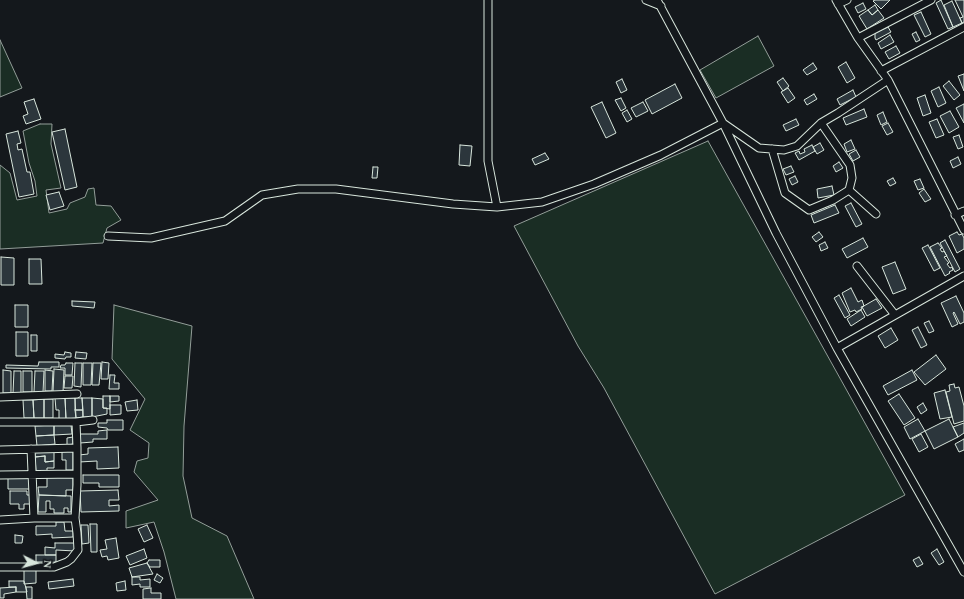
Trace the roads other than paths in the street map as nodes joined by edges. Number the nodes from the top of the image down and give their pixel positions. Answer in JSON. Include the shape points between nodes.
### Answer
{"nodes":[{"id":1,"x":488,"y":0,"type":"edge"},
{"id":2,"x":646,"y":0,"type":"edge"},
{"id":3,"x":847,"y":0,"type":"edge"},
{"id":4,"x":931,"y":0,"type":"edge"},
{"id":5,"x":837,"y":2,"type":"edge"},
{"id":6,"x":659,"y":3,"type":"edge"},
{"id":7,"x":964,"y":27,"type":"edge"},
{"id":8,"x":858,"y":38,"type":"junction"},
{"id":9,"x":881,"y":71,"type":"junction"},
{"id":10,"x":888,"y":80,"type":"junction"},
{"id":11,"x":723,"y":123,"type":"junction"},
{"id":12,"x":821,"y":123,"type":"junction"},
{"id":13,"x":772,"y":149,"type":"junction"},
{"id":14,"x":849,"y":190,"type":"junction"},
{"id":15,"x":497,"y":207,"type":"junction"},
{"id":16,"x":964,"y":211,"type":"edge"},
{"id":17,"x":876,"y":214,"type":"dead end"},
{"id":18,"x":956,"y":215,"type":"junction"},
{"id":19,"x":964,"y":230,"type":"edge"},
{"id":20,"x":108,"y":236,"type":"dead end"},
{"id":21,"x":857,"y":266,"type":"dead end"},
{"id":22,"x":964,"y":276,"type":"edge"},
{"id":23,"x":895,"y":315,"type":"junction"},
{"id":24,"x":837,"y":348,"type":"junction"},
{"id":25,"x":76,"y":394,"type":"dead end"},
{"id":26,"x":0,"y":397,"type":"edge"},
{"id":27,"x":93,"y":420,"type":"dead end"},
{"id":28,"x":0,"y":422,"type":"edge"},
{"id":29,"x":76,"y":422,"type":"junction"},
{"id":30,"x":77,"y":448,"type":"junction"},
{"id":31,"x":31,"y":449,"type":"junction"},
{"id":32,"x":0,"y":450,"type":"edge"},
{"id":33,"x":77,"y":474,"type":"junction"},
{"id":34,"x":0,"y":475,"type":"edge"},
{"id":35,"x":32,"y":475,"type":"junction"},
{"id":36,"x":34,"y":518,"type":"junction"},
{"id":37,"x":75,"y":518,"type":"junction"},
{"id":38,"x":0,"y":520,"type":"edge"},
{"id":39,"x":0,"y":567,"type":"edge"},
{"id":40,"x":964,"y":572,"type":"edge"}],
"edges":[{"from":1,"to":15,"type":"street","via":[[488,162]]},
{"from":2,"to":6,"type":"street"},
{"from":3,"to":5,"type":"street"},
{"from":4,"to":8,"type":"street"},
{"from":5,"to":8,"type":"street"},
{"from":6,"to":11,"type":"street"},
{"from":7,"to":9,"type":"street"},
{"from":8,"to":9,"type":"street"},
{"from":9,"to":10,"type":"street"},
{"from":10,"to":12,"type":"street"},
{"from":10,"to":18,"type":"street"},
{"from":11,"to":13,"type":"street","via":[[759,148]]},
{"from":11,"to":15,"type":"street","via":[[594,184],[542,202]]},
{"from":11,"to":24,"type":"street","via":[[776,233]]},
{"from":12,"to":13,"type":"street","via":[[797,146],[784,150]]},
{"from":12,"to":14,"type":"street","via":[[850,165],[852,178]]},
{"from":13,"to":14,"type":"street","via":[[785,193],[808,210]]},
{"from":14,"to":17,"type":"street"},
{"from":15,"to":20,"type":"street","via":[[336,189],[298,189],[262,195],[225,222],[151,238]]},
{"from":16,"to":18,"type":"street"},
{"from":18,"to":19,"type":"street"},
{"from":21,"to":23,"type":"street"},
{"from":22,"to":23,"type":"street"},
{"from":23,"to":24,"type":"street"},
{"from":24,"to":40,"type":"street"},
{"from":25,"to":26,"type":"street"},
{"from":27,"to":29,"type":"street"},
{"from":28,"to":29,"type":"street"},
{"from":29,"to":30,"type":"street"},
{"from":30,"to":31,"type":"street"},
{"from":30,"to":33,"type":"street"},
{"from":31,"to":32,"type":"street"},
{"from":31,"to":35,"type":"street"},
{"from":33,"to":35,"type":"street"},
{"from":33,"to":37,"type":"street"},
{"from":34,"to":35,"type":"street"},
{"from":35,"to":36,"type":"street"},
{"from":36,"to":37,"type":"street"},
{"from":36,"to":38,"type":"street"},
{"from":37,"to":39,"type":"street","via":[[78,550],[67,562],[54,567]]}]}
